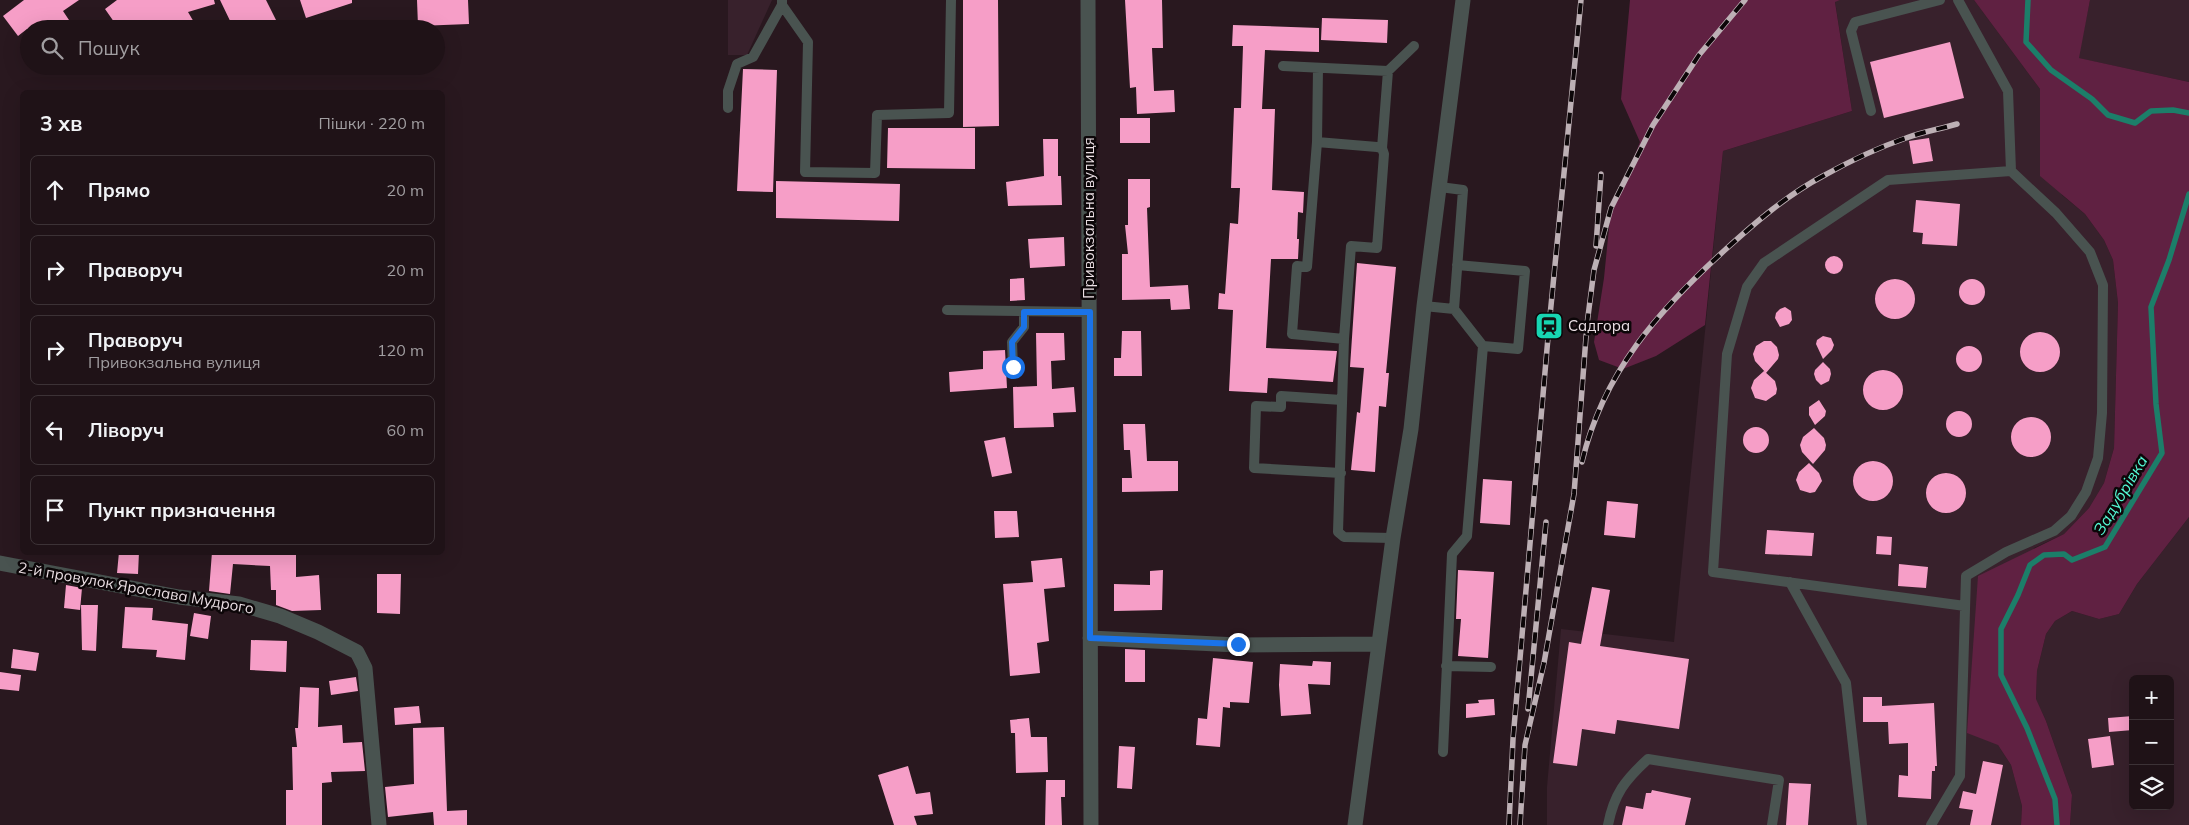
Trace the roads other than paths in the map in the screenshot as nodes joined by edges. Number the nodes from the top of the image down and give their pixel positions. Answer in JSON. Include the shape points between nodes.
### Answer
{"nodes":[{"id":1,"x":951,"y":0,"type":"edge"},
{"id":2,"x":1088,"y":0,"type":"edge"},
{"id":3,"x":1463,"y":0,"type":"edge"},
{"id":4,"x":1940,"y":0,"type":"edge"},
{"id":5,"x":1958,"y":0,"type":"edge"},
{"id":6,"x":782,"y":2,"type":"edge"},
{"id":7,"x":1414,"y":46,"type":"dead end"},
{"id":8,"x":1282,"y":66,"type":"dead end"},
{"id":9,"x":1318,"y":68,"type":"junction"},
{"id":10,"x":1388,"y":71,"type":"junction"},
{"id":11,"x":728,"y":108,"type":"dead end"},
{"id":12,"x":1871,"y":111,"type":"dead end"},
{"id":13,"x":1317,"y":142,"type":"junction"},
{"id":14,"x":1382,"y":148,"type":"junction"},
{"id":15,"x":2011,"y":170,"type":"junction"},
{"id":16,"x":1440,"y":187,"type":"junction"},
{"id":17,"x":1456,"y":265,"type":"junction"},
{"id":18,"x":1424,"y":306,"type":"junction"},
{"id":19,"x":1454,"y":309,"type":"junction"},
{"id":20,"x":947,"y":310,"type":"dead end"},
{"id":21,"x":1024,"y":312,"type":"junction"},
{"id":22,"x":1090,"y":312,"type":"junction"},
{"id":23,"x":1344,"y":339,"type":"junction"},
{"id":24,"x":1483,"y":346,"type":"junction"},
{"id":25,"x":1013,"y":367,"type":"dead end"},
{"id":26,"x":1342,"y":400,"type":"junction"},
{"id":27,"x":1341,"y":473,"type":"junction"},
{"id":28,"x":1393,"y":538,"type":"junction"},
{"id":29,"x":0,"y":563,"type":"edge"},
{"id":30,"x":1790,"y":582,"type":"junction"},
{"id":31,"x":1965,"y":606,"type":"junction"},
{"id":32,"x":1090,"y":638,"type":"junction"},
{"id":33,"x":1379,"y":644,"type":"junction"},
{"id":34,"x":1446,"y":666,"type":"junction"},
{"id":35,"x":1491,"y":667,"type":"dead end"},
{"id":36,"x":1443,"y":752,"type":"dead end"},
{"id":37,"x":379,"y":825,"type":"edge"},
{"id":38,"x":1092,"y":825,"type":"edge"},
{"id":39,"x":1355,"y":825,"type":"edge"},
{"id":40,"x":1608,"y":825,"type":"edge"},
{"id":41,"x":1772,"y":825,"type":"edge"},
{"id":42,"x":1862,"y":825,"type":"edge"},
{"id":43,"x":1932,"y":825,"type":"edge"}],
"edges":[{"from":1,"to":6,"type":"lane","via":[[949,113],[877,115],[875,173],[805,172],[808,42]]},
{"from":2,"to":22,"type":"street","name":"Привокзальна вулиця"},
{"from":3,"to":16,"type":"street"},
{"from":4,"to":12,"type":"lane","via":[[1855,22],[1851,31]]},
{"from":5,"to":15,"type":"lane","via":[[2008,91]]},
{"from":6,"to":11,"type":"lane","via":[[753,57],[737,64],[728,92]]},
{"from":7,"to":10,"type":"lane"},
{"from":8,"to":9,"type":"lane"},
{"from":9,"to":10,"type":"lane"},
{"from":9,"to":13,"type":"lane"},
{"from":10,"to":14,"type":"lane"},
{"from":13,"to":14,"type":"lane"},
{"from":13,"to":23,"type":"lane","via":[[1307,267],[1297,266],[1292,334]]},
{"from":14,"to":23,"type":"lane","via":[[1377,248],[1351,246]]},
{"from":15,"to":30,"type":"lane","via":[[1888,180],[1764,263],[1747,287],[1727,354],[1713,572]]},
{"from":15,"to":31,"type":"lane","via":[[2056,213],[2090,252],[2103,285],[2102,413],[2098,458],[2086,492],[2071,516],[2060,526],[1966,576]]},
{"from":16,"to":17,"type":"lane","via":[[1463,190]]},
{"from":16,"to":18,"type":"street"},
{"from":17,"to":19,"type":"lane"},
{"from":17,"to":24,"type":"lane","via":[[1525,271],[1518,349]]},
{"from":18,"to":19,"type":"lane"},
{"from":18,"to":28,"type":"street","via":[[1411,429]]},
{"from":19,"to":24,"type":"lane"},
{"from":20,"to":21,"type":"lane"},
{"from":21,"to":22,"type":"lane"},
{"from":21,"to":25,"type":"lane","via":[[1024,327],[1012,342]]},
{"from":22,"to":32,"type":"street","name":"Привокзальна вулиця"},
{"from":23,"to":26,"type":"lane"},
{"from":24,"to":34,"type":"lane","via":[[1467,536],[1452,554]]},
{"from":26,"to":27,"type":"lane"},
{"from":26,"to":27,"type":"lane","via":[[1282,396],[1281,407],[1256,406],[1254,468]]},
{"from":27,"to":28,"type":"lane","via":[[1338,532],[1344,537]]},
{"from":28,"to":33,"type":"street"},
{"from":29,"to":37,"type":"street","name":"2-й провулок Ярослава Мудрого","via":[[179,597],[239,604],[280,616],[357,652],[365,668]]},
{"from":30,"to":31,"type":"lane"},
{"from":30,"to":42,"type":"lane","via":[[1846,683]]},
{"from":31,"to":43,"type":"lane","via":[[1960,776]]},
{"from":32,"to":33,"type":"street","via":[[1238,644]]},
{"from":32,"to":38,"type":"street","name":"Привокзальна вулиця"},
{"from":33,"to":39,"type":"street"},
{"from":34,"to":35,"type":"lane"},
{"from":34,"to":36,"type":"lane"},
{"from":40,"to":41,"type":"lane","via":[[1619,790],[1648,759],[1779,780]]}]}
